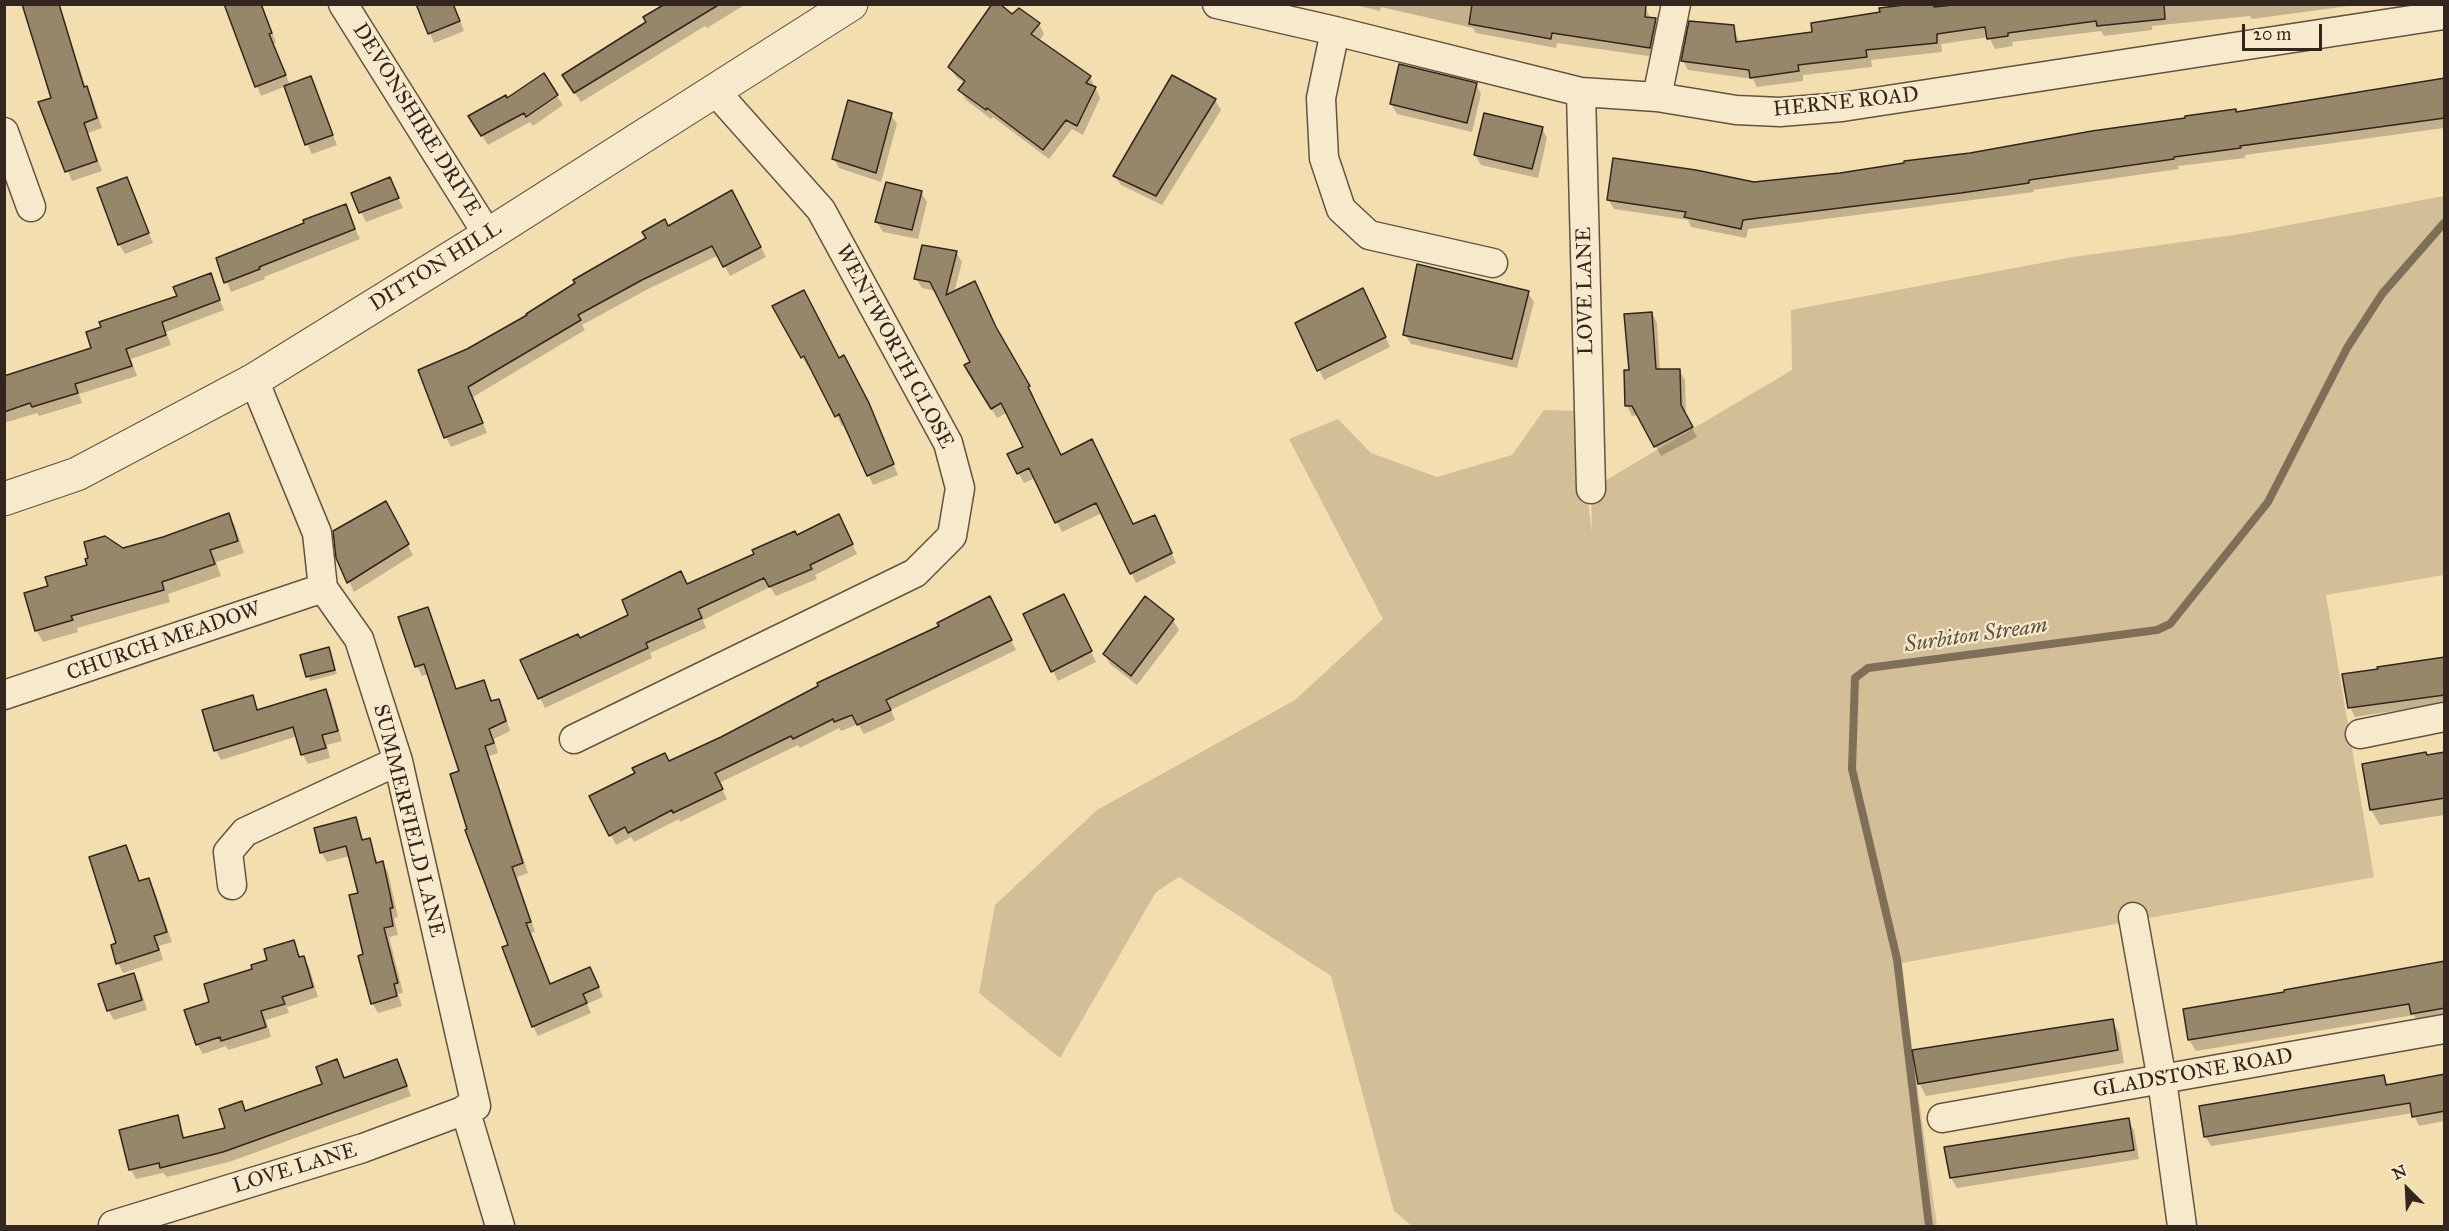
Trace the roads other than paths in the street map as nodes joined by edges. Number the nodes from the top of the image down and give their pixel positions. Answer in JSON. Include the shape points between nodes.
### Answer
{"nodes":[{"id":1,"x":343,"y":4,"type":"edge"},
{"id":2,"x":851,"y":4,"type":"edge"},
{"id":3,"x":1217,"y":4,"type":"edge"},
{"id":4,"x":1676,"y":4,"type":"edge"},
{"id":5,"x":2445,"y":15,"type":"edge"},
{"id":6,"x":1335,"y":31,"type":"junction"},
{"id":7,"x":716,"y":92,"type":"junction"},
{"id":8,"x":1581,"y":92,"type":"junction"},
{"id":9,"x":1657,"y":97,"type":"junction"},
{"id":10,"x":4,"y":132,"type":"edge"},
{"id":11,"x":31,"y":207,"type":"dead end"},
{"id":12,"x":488,"y":236,"type":"junction"},
{"id":13,"x":1493,"y":262,"type":"dead end"},
{"id":14,"x":254,"y":380,"type":"junction"},
{"id":15,"x":1591,"y":489,"type":"dead end"},
{"id":16,"x":4,"y":499,"type":"edge"},
{"id":17,"x":323,"y":588,"type":"junction"},
{"id":18,"x":4,"y":695,"type":"edge"},
{"id":19,"x":2445,"y":717,"type":"edge"},
{"id":20,"x":2360,"y":734,"type":"dead end"},
{"id":21,"x":574,"y":740,"type":"dead end"},
{"id":22,"x":398,"y":761,"type":"junction"},
{"id":23,"x":232,"y":885,"type":"dead end"},
{"id":24,"x":2133,"y":917,"type":"dead end"},
{"id":25,"x":2445,"y":1029,"type":"edge"},
{"id":26,"x":2162,"y":1080,"type":"junction"},
{"id":27,"x":470,"y":1108,"type":"junction"},
{"id":28,"x":1942,"y":1118,"type":"dead end"},
{"id":29,"x":113,"y":1225,"type":"edge"},
{"id":30,"x":500,"y":1227,"type":"edge"},
{"id":31,"x":2181,"y":1227,"type":"edge"}],
"edges":[{"from":1,"to":12,"type":"street","name":"DEVONSHIRE DRIVE"},
{"from":2,"to":7,"type":"street","name":"DITTON HILL"},
{"from":3,"to":6,"type":"street","name":"HERNE ROAD"},
{"from":4,"to":9,"type":"street"},
{"from":5,"to":9,"type":"street","name":"HERNE ROAD","via":[[1842,107],[1780,112],[1736,110]]},
{"from":6,"to":8,"type":"street","name":"HERNE ROAD"},
{"from":6,"to":13,"type":"street","via":[[1321,98],[1324,158],[1341,209],[1368,235]]},
{"from":7,"to":12,"type":"street","name":"DITTON HILL"},
{"from":7,"to":21,"type":"street","name":"WENTWORTH CLOSE","via":[[821,210],[948,443],[960,488],[952,536],[915,573]]},
{"from":8,"to":9,"type":"street","name":"HERNE ROAD"},
{"from":8,"to":15,"type":"street","name":"LOVE LANE"},
{"from":10,"to":11,"type":"street"},
{"from":12,"to":14,"type":"street","name":"DITTON HILL"},
{"from":14,"to":16,"type":"street","name":"DITTON HILL","via":[[77,474]]},
{"from":14,"to":17,"type":"street","name":"SUMMERFIELD LANE","via":[[317,533]]},
{"from":17,"to":18,"type":"street","name":"CHURCH MEADOW"},
{"from":17,"to":22,"type":"street","name":"SUMMERFIELD LANE","via":[[359,639]]},
{"from":19,"to":20,"type":"street"},
{"from":22,"to":23,"type":"street","via":[[245,832],[228,852]]},
{"from":22,"to":27,"type":"street","name":"SUMMERFIELD LANE"},
{"from":24,"to":26,"type":"street"},
{"from":25,"to":26,"type":"street","name":"GLADSTONE ROAD"},
{"from":26,"to":28,"type":"street","name":"GLADSTONE ROAD"},
{"from":26,"to":31,"type":"street"},
{"from":27,"to":29,"type":"street","name":"LOVE LANE","via":[[363,1148]]},
{"from":27,"to":30,"type":"street","name":"SUMMERFIELD LANE"}]}
